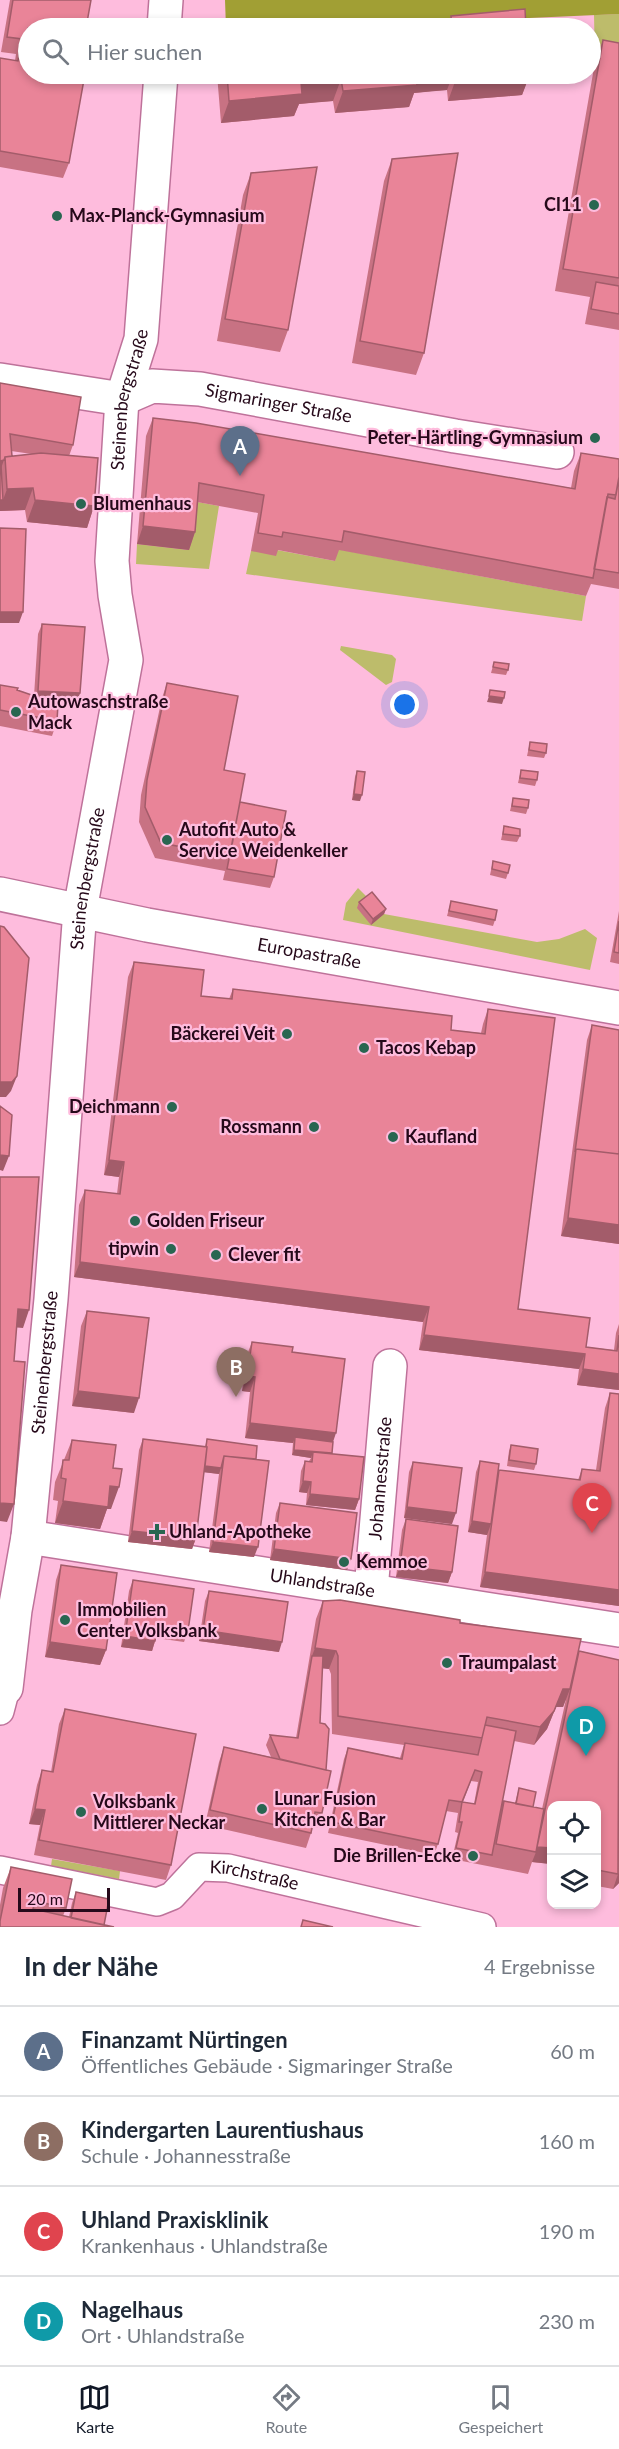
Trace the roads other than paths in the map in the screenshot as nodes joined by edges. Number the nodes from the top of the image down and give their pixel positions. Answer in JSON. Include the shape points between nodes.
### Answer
{"nodes":[{"id":1,"x":166,"y":0,"type":"edge"},
{"id":2,"x":165,"y":18,"type":"edge"},
{"id":3,"x":160,"y":84,"type":"edge"},
{"id":4,"x":0,"y":380,"type":"edge"},
{"id":5,"x":122,"y":399,"type":"junction"},
{"id":6,"x":557,"y":452,"type":"dead end"},
{"id":7,"x":0,"y":894,"type":"edge"},
{"id":8,"x":80,"y":910,"type":"junction"},
{"id":9,"x":619,"y":1008,"type":"edge"},
{"id":10,"x":390,"y":1366,"type":"dead end"},
{"id":11,"x":28,"y":1537,"type":"junction"},
{"id":12,"x":371,"y":1590,"type":"junction"},
{"id":13,"x":619,"y":1629,"type":"edge"},
{"id":14,"x":3,"y":1700,"type":"edge"},
{"id":15,"x":0,"y":1870,"type":"edge"},
{"id":16,"x":482,"y":1927,"type":"edge"}],
"edges":[{"from":1,"to":2,"type":"street"},
{"from":3,"to":5,"type":"street","name":"Steinenbergstraße","via":[[141,339]]},
{"from":4,"to":5,"type":"street"},
{"from":5,"to":6,"type":"street","name":"Sigmaringer Straße","via":[[152,386],[200,389]]},
{"from":5,"to":8,"type":"street","name":"Steinenbergstraße","via":[[112,561],[126,660]]},
{"from":7,"to":8,"type":"street","name":"Europastraße"},
{"from":8,"to":9,"type":"street","name":"Europastraße"},
{"from":8,"to":11,"type":"street","name":"Steinenbergstraße","via":[[51,1299]]},
{"from":10,"to":12,"type":"street","name":"Johannesstraße"},
{"from":11,"to":12,"type":"street","name":"Uhlandstraße"},
{"from":11,"to":14,"type":"street","name":"Steinenbergstraße"},
{"from":12,"to":13,"type":"street","name":"Uhlandstraße"},
{"from":15,"to":16,"type":"street","name":"Kirchstraße","via":[[157,1902],[172,1896],[199,1867],[228,1868]]}]}
